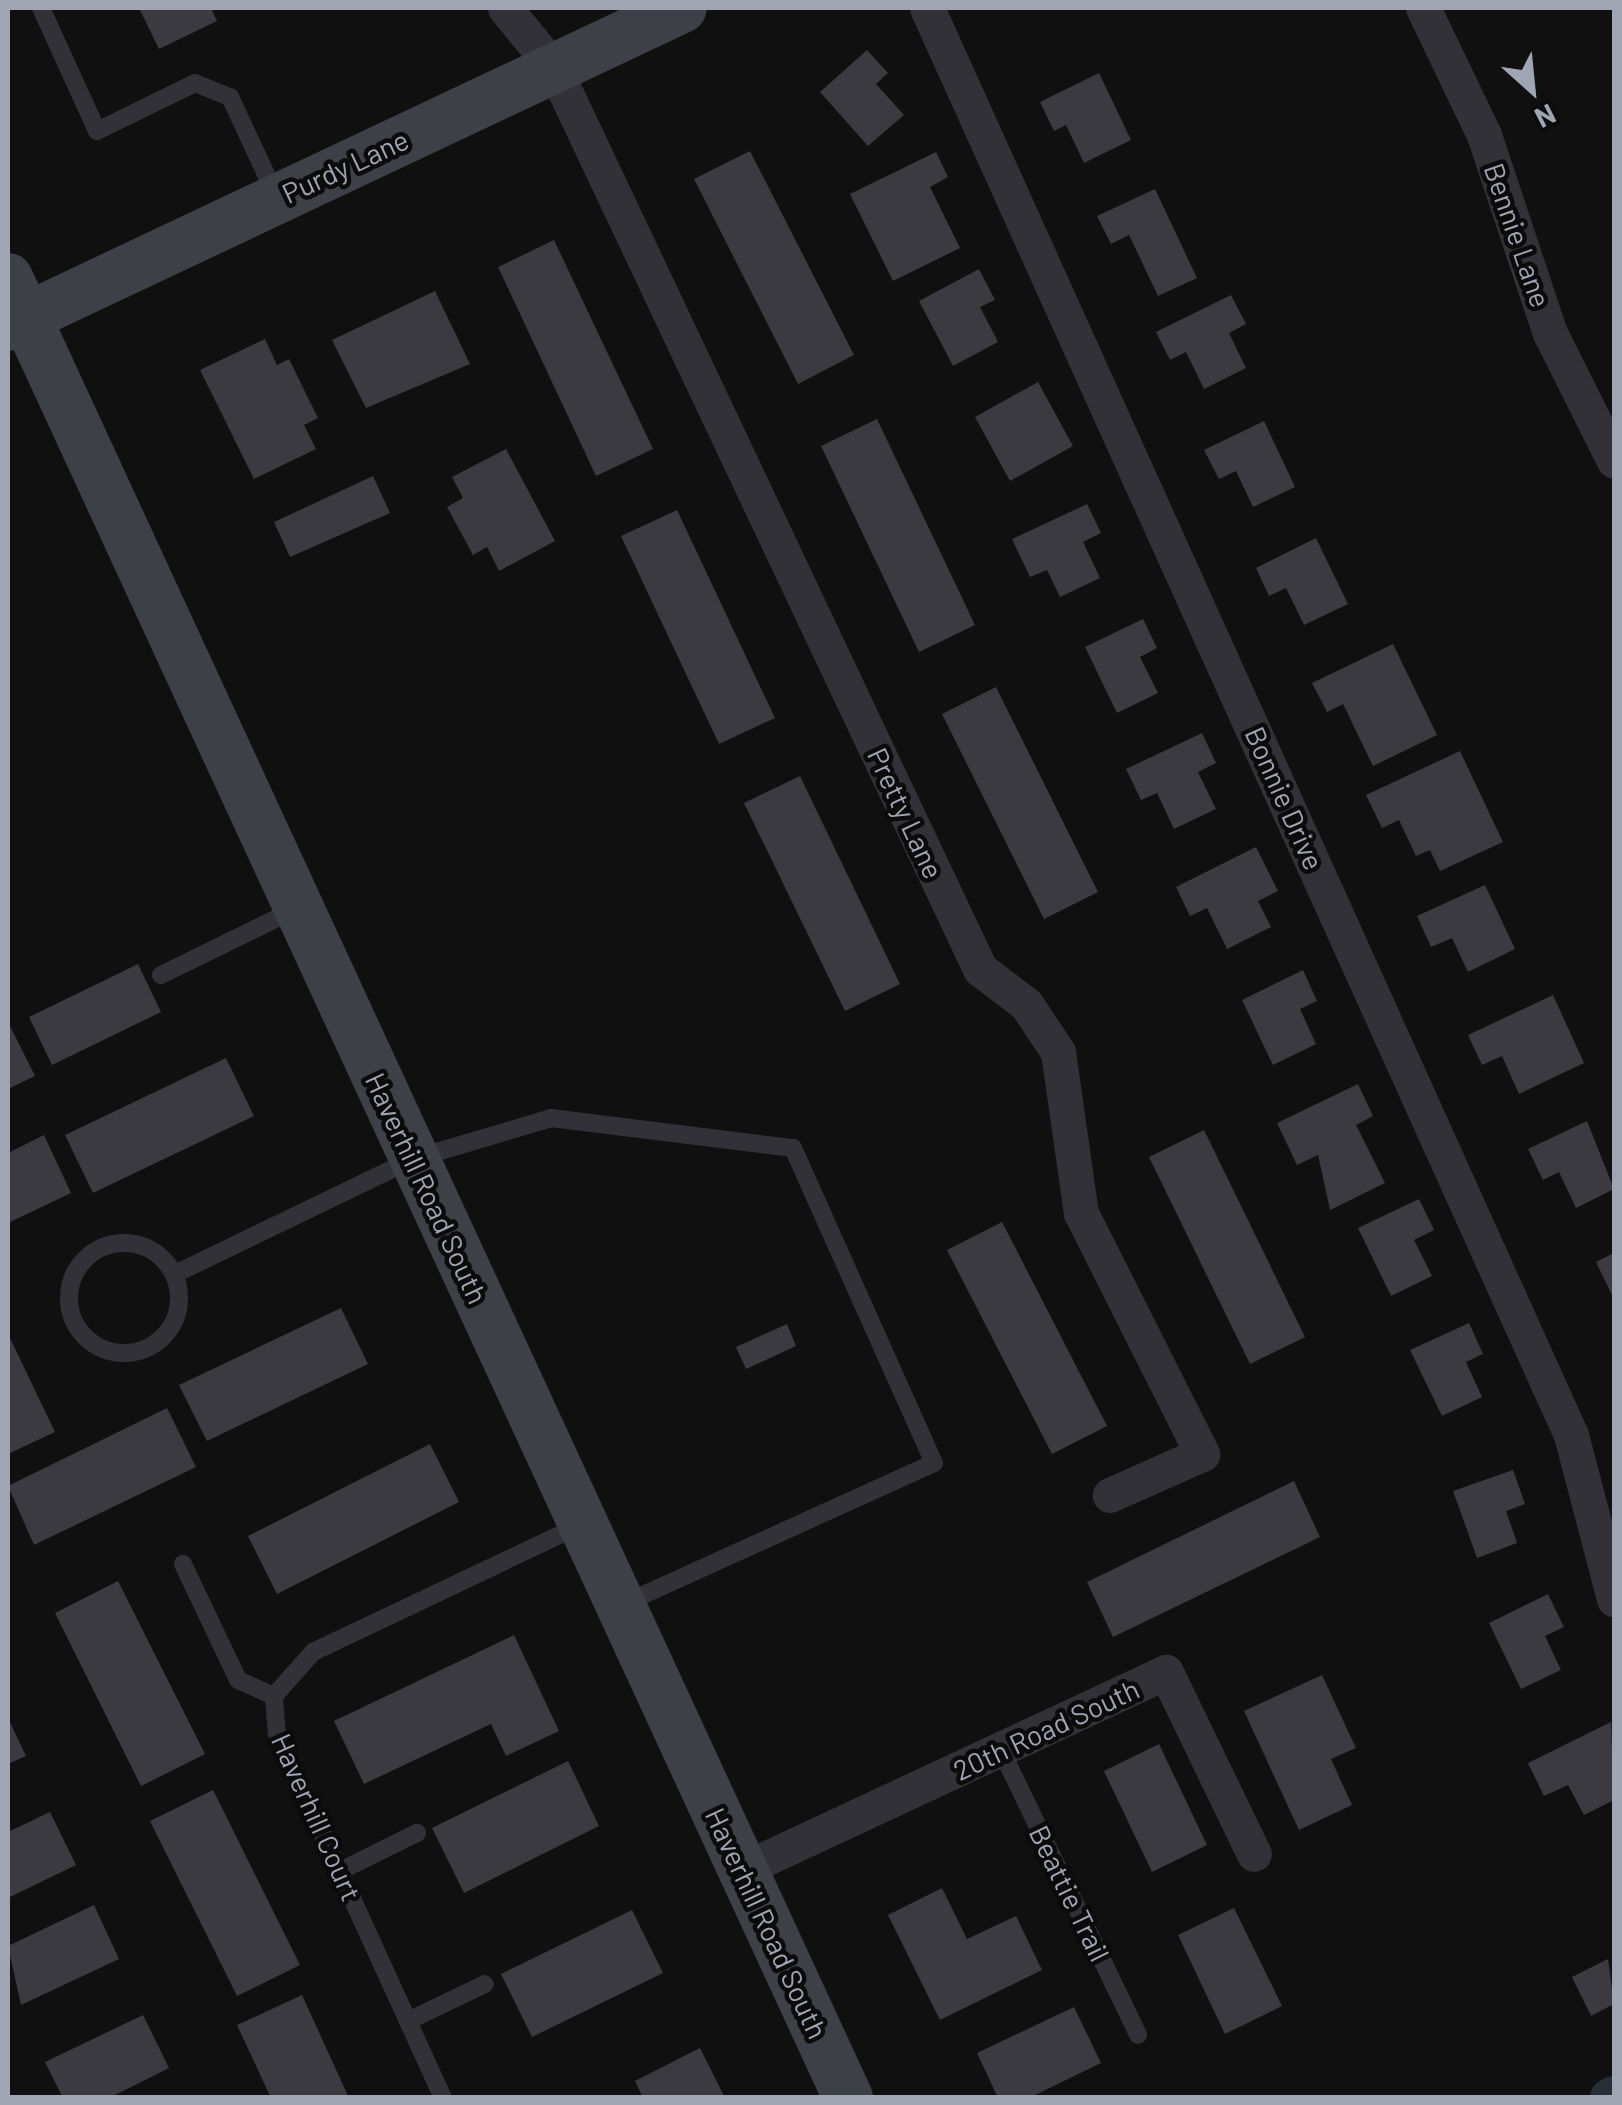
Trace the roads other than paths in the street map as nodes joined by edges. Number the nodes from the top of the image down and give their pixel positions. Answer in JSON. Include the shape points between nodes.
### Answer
{"nodes":[{"id":1,"x":41,"y":8,"type":"edge"},
{"id":2,"x":504,"y":8,"type":"edge"},
{"id":3,"x":682,"y":8,"type":"edge"},
{"id":4,"x":927,"y":8,"type":"edge"},
{"id":5,"x":1424,"y":8,"type":"edge"},
{"id":6,"x":554,"y":68,"type":"junction"},
{"id":7,"x":277,"y":198,"type":"junction"},
{"id":8,"x":13,"y":307,"type":"edge"},
{"id":9,"x":1614,"y":461,"type":"edge"},
{"id":10,"x":298,"y":908,"type":"junction"},
{"id":11,"x":161,"y":975,"type":"dead end"},
{"id":12,"x":414,"y":1158,"type":"junction"},
{"id":13,"x":174,"y":1274,"type":"junction"},
{"id":14,"x":1110,"y":1496,"type":"dead end"},
{"id":15,"x":582,"y":1524,"type":"junction"},
{"id":16,"x":183,"y":1564,"type":"dead end"},
{"id":17,"x":1614,"y":1600,"type":"edge"},
{"id":18,"x":620,"y":1606,"type":"junction"},
{"id":19,"x":274,"y":1696,"type":"junction"},
{"id":20,"x":1001,"y":1750,"type":"junction"},
{"id":21,"x":417,"y":1833,"type":"dead end"},
{"id":22,"x":1254,"y":1854,"type":"dead end"},
{"id":23,"x":340,"y":1870,"type":"junction"},
{"id":24,"x":742,"y":1870,"type":"junction"},
{"id":25,"x":485,"y":1984,"type":"dead end"},
{"id":26,"x":408,"y":2022,"type":"junction"},
{"id":27,"x":1138,"y":2035,"type":"dead end"},
{"id":28,"x":443,"y":2098,"type":"edge"},
{"id":29,"x":848,"y":2098,"type":"edge"}],
"edges":[{"from":1,"to":7,"type":"lane","via":[[98,132],[195,83],[230,97]]},
{"from":2,"to":6,"type":"street"},
{"from":3,"to":6,"type":"street","name":"Purdy Lane"},
{"from":4,"to":17,"type":"street","name":"Bonnie Drive","via":[[1571,1435]]},
{"from":5,"to":9,"type":"street","name":"Bennie Lane","via":[[1484,135],[1550,332]]},
{"from":6,"to":7,"type":"street","name":"Purdy Lane"},
{"from":6,"to":14,"type":"street","name":"Pretty Lane","via":[[980,969],[1026,1004],[1058,1052],[1081,1213],[1202,1454]]},
{"from":7,"to":8,"type":"street","name":"Purdy Lane"},
{"from":8,"to":10,"type":"street","name":"Haverhill Road South"},
{"from":10,"to":11,"type":"lane"},
{"from":10,"to":12,"type":"street","name":"Haverhill Road South"},
{"from":12,"to":13,"type":"lane"},
{"from":12,"to":15,"type":"street","name":"Haverhill Road South"},
{"from":12,"to":18,"type":"lane","via":[[552,1118],[793,1148],[934,1463]]},
{"from":13,"to":13,"type":"lane","via":[[150,1249],[100,1248],[76,1272],[74,1322],[115,1353],[148,1347],[179,1307]]},
{"from":15,"to":18,"type":"street","name":"Haverhill Road South"},
{"from":15,"to":19,"type":"lane","name":"Haverhill Court","via":[[313,1652]]},
{"from":16,"to":19,"type":"lane","via":[[238,1680]]},
{"from":18,"to":24,"type":"street","name":"Haverhill Road South"},
{"from":19,"to":23,"type":"lane","name":"Haverhill Court","via":[[277,1734]]},
{"from":20,"to":22,"type":"street","name":"20th Road South","via":[[1166,1672]]},
{"from":20,"to":24,"type":"street","name":"20th Road South"},
{"from":20,"to":27,"type":"lane","name":"Beattie Trail"},
{"from":21,"to":23,"type":"lane"},
{"from":23,"to":26,"type":"lane","name":"Haverhill Court"},
{"from":24,"to":29,"type":"street","name":"Haverhill Road South"},
{"from":25,"to":26,"type":"lane"},
{"from":26,"to":28,"type":"lane","name":"Haverhill Court"}]}
